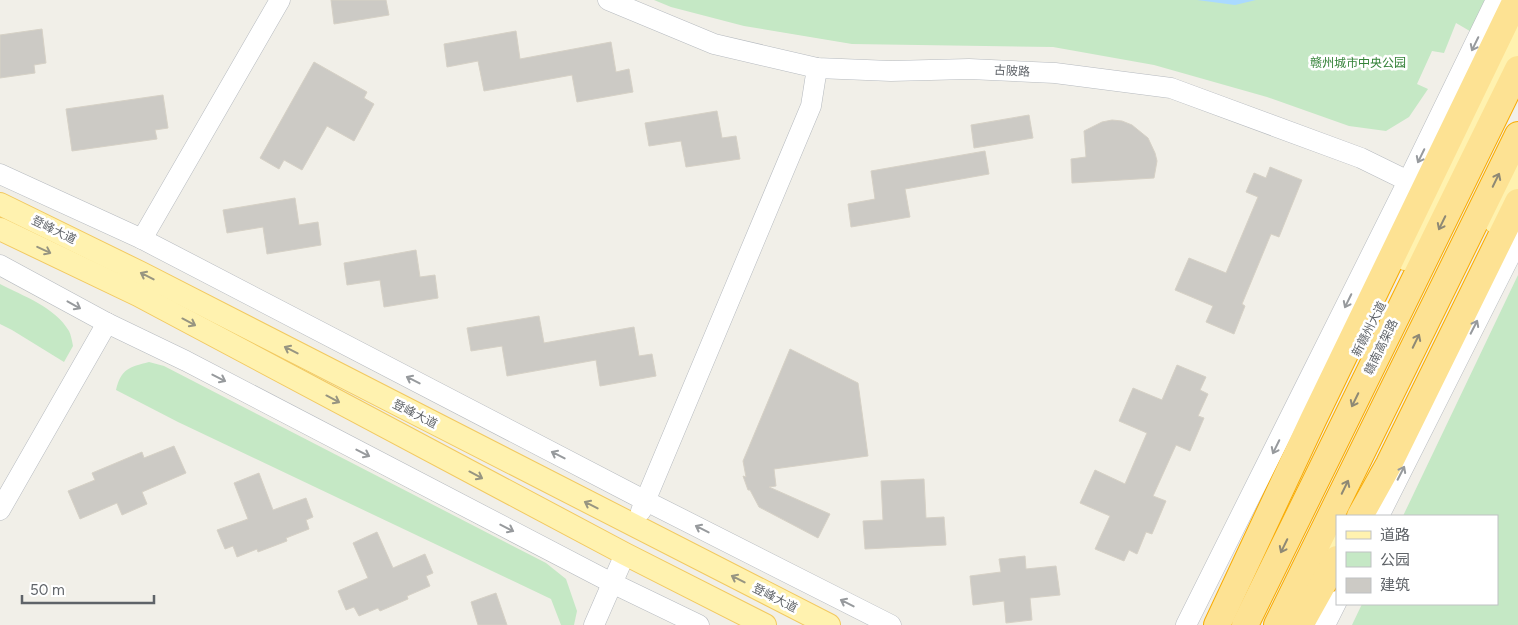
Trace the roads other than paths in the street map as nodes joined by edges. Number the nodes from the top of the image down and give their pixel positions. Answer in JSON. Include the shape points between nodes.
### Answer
{"nodes":[{"id":1,"x":280,"y":0,"type":"edge"},
{"id":2,"x":608,"y":0,"type":"edge"},
{"id":3,"x":1496,"y":0,"type":"edge"},
{"id":4,"x":1516,"y":0,"type":"edge"},
{"id":5,"x":1518,"y":32,"type":"edge"},
{"id":6,"x":817,"y":68,"type":"junction"},
{"id":7,"x":1518,"y":69,"type":"edge"},
{"id":8,"x":1518,"y":135,"type":"edge"},
{"id":9,"x":0,"y":174,"type":"edge"},
{"id":10,"x":1518,"y":174,"type":"edge"},
{"id":11,"x":1408,"y":181,"type":"junction"},
{"id":12,"x":1518,"y":202,"type":"edge"},
{"id":13,"x":0,"y":204,"type":"edge"},
{"id":14,"x":0,"y":229,"type":"edge"},
{"id":15,"x":142,"y":240,"type":"junction"},
{"id":16,"x":1518,"y":240,"type":"edge"},
{"id":17,"x":0,"y":265,"type":"edge"},
{"id":18,"x":107,"y":323,"type":"junction"},
{"id":19,"x":646,"y":501,"type":"junction"},
{"id":20,"x":0,"y":510,"type":"edge"},
{"id":21,"x":1349,"y":515,"type":"edge"},
{"id":22,"x":1361,"y":515,"type":"edge"},
{"id":23,"x":1380,"y":515,"type":"edge"},
{"id":24,"x":635,"y":527,"type":"junction"},
{"id":25,"x":1336,"y":544,"type":"edge"},
{"id":26,"x":625,"y":554,"type":"junction"},
{"id":27,"x":1336,"y":561,"type":"edge"},
{"id":28,"x":612,"y":582,"type":"junction"},
{"id":29,"x":1336,"y":603,"type":"edge"},
{"id":30,"x":594,"y":625,"type":"edge"},
{"id":31,"x":698,"y":625,"type":"edge"},
{"id":32,"x":765,"y":625,"type":"edge"},
{"id":33,"x":828,"y":625,"type":"edge"},
{"id":34,"x":890,"y":625,"type":"edge"},
{"id":35,"x":1186,"y":625,"type":"edge"},
{"id":36,"x":1218,"y":625,"type":"edge"},
{"id":37,"x":1245,"y":625,"type":"edge"},
{"id":38,"x":1277,"y":625,"type":"edge"},
{"id":39,"x":1296,"y":625,"type":"edge"},
{"id":40,"x":1300,"y":625,"type":"edge"},
{"id":41,"x":1325,"y":625,"type":"edge"}],
"edges":[{"from":1,"to":15,"type":"street"},
{"from":2,"to":6,"type":"street","name":"古陂路","via":[[714,44]]},
{"from":3,"to":11,"type":"street","one_way":true},
{"from":4,"to":36,"type":"highway"},
{"from":5,"to":36,"type":"main road","name":"新赣州大道"},
{"from":6,"to":11,"type":"street","name":"古陂路","via":[[1055,73],[1171,88],[1361,158]]},
{"from":6,"to":19,"type":"street","via":[[811,106]]},
{"from":7,"to":37,"type":"highway","name":"赣南高架路","one_way":true},
{"from":38,"to":8,"type":"highway","one_way":true},
{"from":9,"to":15,"type":"street"},
{"from":10,"to":21,"type":"main road"},
{"from":11,"to":35,"type":"street","one_way":true},
{"from":12,"to":22,"type":"highway","via":[[1390,464]]},
{"from":24,"to":13,"type":"main road","name":"登峰大道","one_way":true,"via":[[142,273]]},
{"from":14,"to":26,"type":"main road","name":"登峰大道","one_way":true,"via":[[138,295]]},
{"from":19,"to":15,"type":"street","one_way":true},
{"from":23,"to":16,"type":"street","one_way":true},
{"from":17,"to":18,"type":"street","one_way":true},
{"from":18,"to":20,"type":"street"},
{"from":18,"to":28,"type":"street","one_way":true},
{"from":19,"to":24,"type":"street"},
{"from":34,"to":19,"type":"street","one_way":true},
{"from":33,"to":24,"type":"main road","name":"登峰大道","one_way":true},
{"from":25,"to":39,"type":"main road"},
{"from":26,"to":28,"type":"street"},
{"from":26,"to":32,"type":"main road","name":"登峰大道"},
{"from":27,"to":40,"type":"highway"},
{"from":28,"to":30,"type":"street"},
{"from":28,"to":31,"type":"street"},
{"from":29,"to":41,"type":"street"}]}
